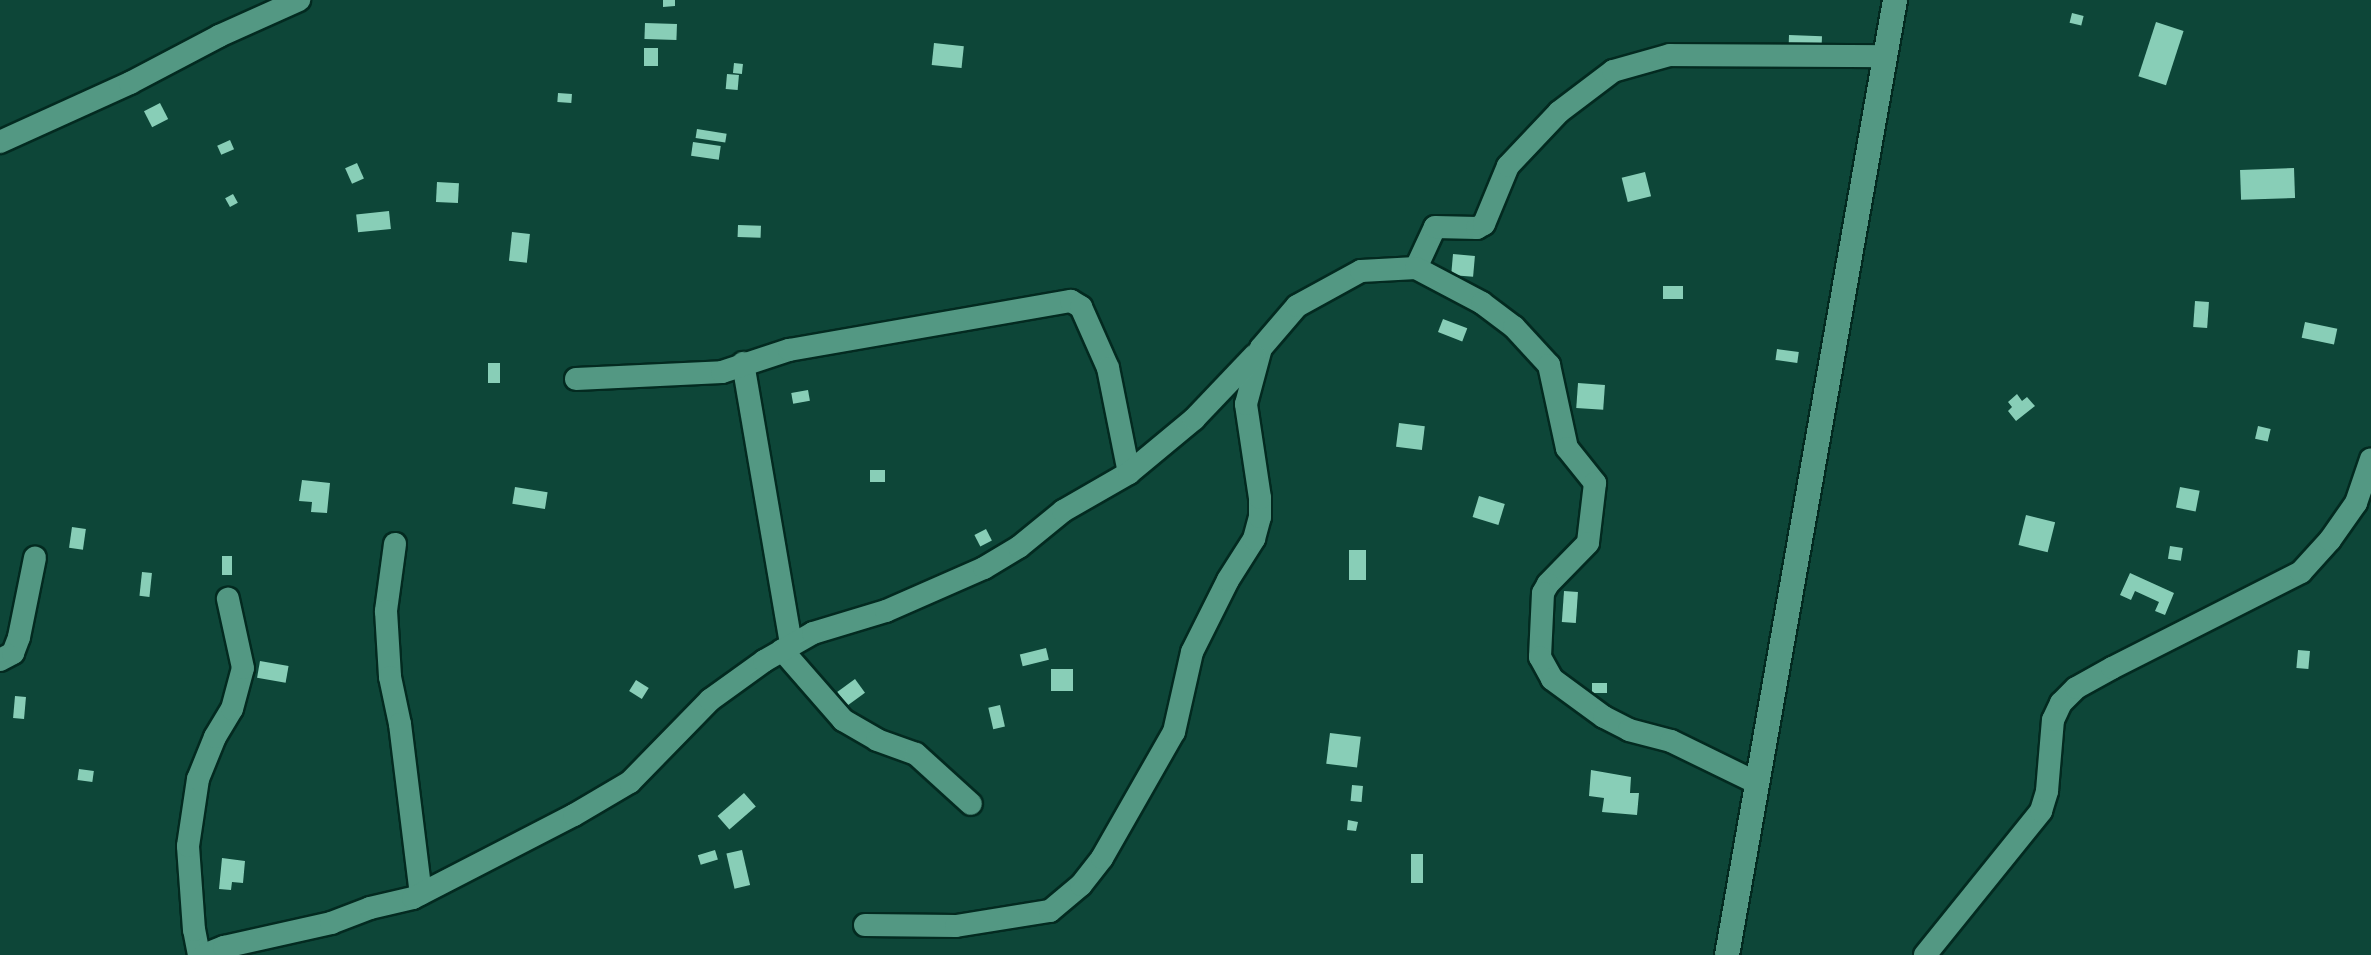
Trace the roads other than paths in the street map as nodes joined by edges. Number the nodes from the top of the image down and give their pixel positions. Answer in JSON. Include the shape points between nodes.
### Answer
{"nodes":[{"id":1,"x":299,"y":0,"type":"edge"},
{"id":2,"x":1895,"y":0,"type":"edge"},
{"id":3,"x":1885,"y":56,"type":"junction"},
{"id":4,"x":0,"y":142,"type":"edge"},
{"id":5,"x":1416,"y":268,"type":"junction"},
{"id":6,"x":1261,"y":348,"type":"junction"},
{"id":7,"x":743,"y":363,"type":"junction"},
{"id":8,"x":576,"y":379,"type":"dead end"},
{"id":9,"x":1208,"y":405,"type":"junction"},
{"id":10,"x":1247,"y":421,"type":"junction"},
{"id":11,"x":2371,"y":459,"type":"edge"},
{"id":12,"x":1129,"y":473,"type":"junction"},
{"id":13,"x":2364,"y":501,"type":"edge"},
{"id":14,"x":395,"y":544,"type":"dead end"},
{"id":15,"x":35,"y":558,"type":"dead end"},
{"id":16,"x":228,"y":599,"type":"dead end"},
{"id":17,"x":786,"y":648,"type":"junction"},
{"id":18,"x":0,"y":660,"type":"edge"},
{"id":19,"x":1757,"y":783,"type":"junction"},
{"id":20,"x":971,"y":804,"type":"dead end"},
{"id":21,"x":421,"y":894,"type":"junction"},
{"id":22,"x":865,"y":925,"type":"dead end"},
{"id":23,"x":202,"y":955,"type":"edge"},
{"id":24,"x":1727,"y":955,"type":"edge"},
{"id":25,"x":1925,"y":955,"type":"edge"}],
"edges":[{"from":1,"to":4,"type":"street"},
{"from":2,"to":3,"type":"street"},
{"from":3,"to":5,"type":"street","via":[[1670,55],[1613,71],[1559,112],[1508,166],[1484,224],[1435,227]]},
{"from":3,"to":19,"type":"street"},
{"from":5,"to":6,"type":"street","via":[[1361,271],[1324,289],[1297,306]]},
{"from":5,"to":19,"type":"street","via":[[1482,303],[1541,352],[1553,379],[1567,448],[1595,483],[1588,543],[1543,593],[1540,643],[1545,669],[1604,717],[1671,741]]},
{"from":6,"to":9,"type":"street"},
{"from":6,"to":10,"type":"street","via":[[1246,404]]},
{"from":7,"to":8,"type":"street","via":[[722,372]]},
{"from":7,"to":12,"type":"street","via":[[919,325],[1071,301],[1081,307],[1108,368]]},
{"from":7,"to":17,"type":"street"},
{"from":9,"to":10,"type":"street","via":[[1232,406]]},
{"from":9,"to":12,"type":"street"},
{"from":10,"to":22,"type":"street","via":[[1260,498],[1254,539],[1192,652],[1174,732],[1102,858],[1050,911],[956,926]]},
{"from":11,"to":13,"type":"street"},
{"from":12,"to":17,"type":"street","via":[[1063,511],[984,568]]},
{"from":13,"to":25,"type":"street","via":[[2301,572],[2112,668],[2061,703],[2053,720],[2041,811]]},
{"from":14,"to":21,"type":"street","via":[[386,611],[390,677]]},
{"from":15,"to":18,"type":"street","via":[[19,637],[13,653]]},
{"from":16,"to":23,"type":"street","via":[[243,668],[232,709],[198,779],[188,846],[194,930]]},
{"from":17,"to":20,"type":"street","via":[[843,720],[916,754]]},
{"from":17,"to":21,"type":"street","via":[[710,700],[630,782]]},
{"from":19,"to":24,"type":"street"},
{"from":21,"to":23,"type":"street"}]}
